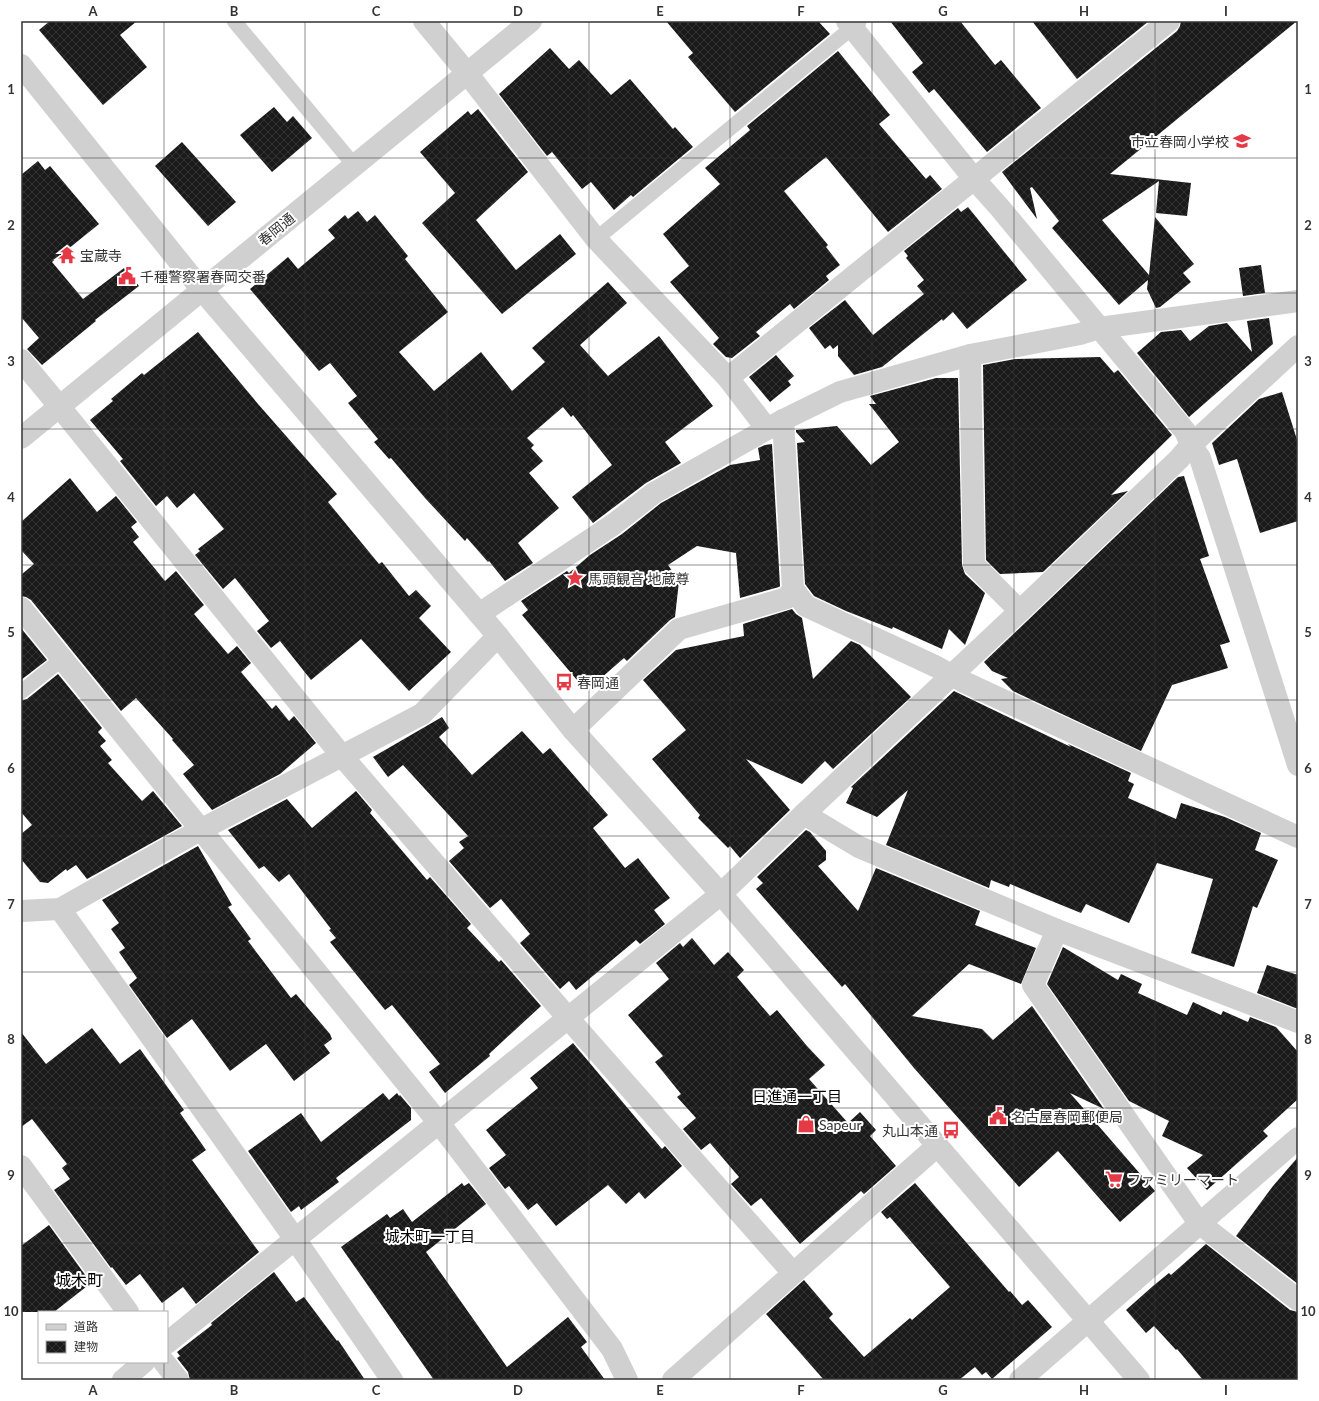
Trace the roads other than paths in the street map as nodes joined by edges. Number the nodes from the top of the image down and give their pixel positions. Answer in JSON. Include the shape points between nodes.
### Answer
{"nodes":[{"id":1,"x":234,"y":21,"type":"edge"},
{"id":2,"x":424,"y":21,"type":"edge"},
{"id":3,"x":531,"y":21,"type":"edge"},
{"id":4,"x":1169,"y":21,"type":"edge"},
{"id":5,"x":853,"y":23,"type":"edge"},
{"id":6,"x":21,"y":65,"type":"edge"},
{"id":7,"x":467,"y":73,"type":"junction"},
{"id":8,"x":354,"y":165,"type":"junction"},
{"id":9,"x":975,"y":180,"type":"junction"},
{"id":10,"x":596,"y":239,"type":"junction"},
{"id":11,"x":202,"y":290,"type":"junction"},
{"id":12,"x":1298,"y":301,"type":"edge"},
{"id":13,"x":1099,"y":328,"type":"junction"},
{"id":14,"x":1298,"y":346,"type":"edge"},
{"id":15,"x":970,"y":355,"type":"junction"},
{"id":16,"x":21,"y":360,"type":"edge"},
{"id":17,"x":728,"y":378,"type":"junction"},
{"id":18,"x":60,"y":406,"type":"junction"},
{"id":19,"x":775,"y":425,"type":"junction"},
{"id":20,"x":21,"y":438,"type":"edge"},
{"id":21,"x":1191,"y":445,"type":"junction"},
{"id":22,"x":793,"y":589,"type":"junction"},
{"id":23,"x":21,"y":608,"type":"edge"},
{"id":24,"x":1020,"y":611,"type":"junction"},
{"id":25,"x":479,"y":614,"type":"junction"},
{"id":26,"x":498,"y":636,"type":"junction"},
{"id":27,"x":62,"y":659,"type":"junction"},
{"id":28,"x":951,"y":676,"type":"junction"},
{"id":29,"x":21,"y":692,"type":"edge"},
{"id":30,"x":573,"y":730,"type":"junction"},
{"id":31,"x":342,"y":756,"type":"junction"},
{"id":32,"x":1298,"y":764,"type":"edge"},
{"id":33,"x":804,"y":814,"type":"junction"},
{"id":34,"x":200,"y":830,"type":"junction"},
{"id":35,"x":1298,"y":837,"type":"edge"},
{"id":36,"x":721,"y":894,"type":"junction"},
{"id":37,"x":60,"y":909,"type":"junction"},
{"id":38,"x":21,"y":911,"type":"edge"},
{"id":39,"x":1057,"y":930,"type":"junction"},
{"id":40,"x":568,"y":1018,"type":"junction"},
{"id":41,"x":1298,"y":1022,"type":"edge"},
{"id":42,"x":439,"y":1123,"type":"junction"},
{"id":43,"x":1298,"y":1138,"type":"edge"},
{"id":44,"x":937,"y":1146,"type":"junction"},
{"id":45,"x":21,"y":1166,"type":"edge"},
{"id":46,"x":1199,"y":1224,"type":"junction"},
{"id":47,"x":295,"y":1239,"type":"junction"},
{"id":48,"x":793,"y":1273,"type":"junction"},
{"id":49,"x":1298,"y":1300,"type":"edge"},
{"id":50,"x":127,"y":1311,"type":"edge"},
{"id":51,"x":1088,"y":1321,"type":"junction"},
{"id":52,"x":168,"y":1342,"type":"edge"},
{"id":53,"x":143,"y":1363,"type":"edge"},
{"id":54,"x":165,"y":1363,"type":"edge"},
{"id":55,"x":123,"y":1380,"type":"edge"},
{"id":56,"x":178,"y":1380,"type":"edge"},
{"id":57,"x":392,"y":1380,"type":"edge"},
{"id":58,"x":627,"y":1380,"type":"edge"},
{"id":59,"x":673,"y":1380,"type":"edge"},
{"id":60,"x":1020,"y":1380,"type":"edge"},
{"id":61,"x":1139,"y":1380,"type":"edge"}],
"edges":[{"from":1,"to":8,"type":"lane"},
{"from":2,"to":7,"type":"street"},
{"from":3,"to":7,"type":"street","name":"春岡通"},
{"from":4,"to":9,"type":"street"},
{"from":5,"to":9,"type":"street"},
{"from":5,"to":10,"type":"lane"},
{"from":6,"to":11,"type":"street"},
{"from":7,"to":8,"type":"street","name":"春岡通"},
{"from":7,"to":10,"type":"street"},
{"from":8,"to":11,"type":"street","name":"春岡通"},
{"from":9,"to":13,"type":"street"},
{"from":9,"to":17,"type":"street"},
{"from":10,"to":17,"type":"street"},
{"from":11,"to":18,"type":"street","name":"春岡通"},
{"from":11,"to":25,"type":"street"},
{"from":12,"to":13,"type":"street"},
{"from":13,"to":15,"type":"street"},
{"from":13,"to":21,"type":"street","via":[[1185,431]]},
{"from":14,"to":21,"type":"street"},
{"from":15,"to":19,"type":"street","via":[[840,392]]},
{"from":15,"to":24,"type":"street","via":[[974,565]]},
{"from":16,"to":18,"type":"street"},
{"from":17,"to":19,"type":"street"},
{"from":18,"to":20,"type":"street","name":"春岡通"},
{"from":18,"to":31,"type":"street"},
{"from":19,"to":22,"type":"street"},
{"from":19,"to":25,"type":"street","via":[[654,493],[614,524]]},
{"from":21,"to":24,"type":"street"},
{"from":21,"to":32,"type":"street","via":[[1200,458]]},
{"from":22,"to":28,"type":"street","via":[[806,606],[937,667]]},
{"from":22,"to":30,"type":"street","via":[[787,598],[679,629]]},
{"from":23,"to":27,"type":"street"},
{"from":24,"to":28,"type":"street"},
{"from":25,"to":26,"type":"street"},
{"from":26,"to":30,"type":"street"},
{"from":26,"to":31,"type":"street","via":[[422,714]]},
{"from":27,"to":29,"type":"lane"},
{"from":27,"to":34,"type":"street"},
{"from":28,"to":33,"type":"street"},
{"from":28,"to":35,"type":"street"},
{"from":30,"to":36,"type":"street"},
{"from":31,"to":34,"type":"street"},
{"from":31,"to":40,"type":"street"},
{"from":33,"to":36,"type":"street"},
{"from":33,"to":39,"type":"street","via":[[859,847]]},
{"from":34,"to":37,"type":"street"},
{"from":34,"to":42,"type":"street"},
{"from":36,"to":40,"type":"street"},
{"from":36,"to":44,"type":"street"},
{"from":37,"to":38,"type":"street"},
{"from":37,"to":47,"type":"street"},
{"from":39,"to":41,"type":"street"},
{"from":39,"to":46,"type":"street","via":[[1033,985]]},
{"from":40,"to":42,"type":"street"},
{"from":40,"to":48,"type":"street"},
{"from":42,"to":47,"type":"street"},
{"from":42,"to":58,"type":"street","via":[[612,1349]]},
{"from":43,"to":46,"type":"street"},
{"from":44,"to":48,"type":"street"},
{"from":44,"to":51,"type":"street"},
{"from":45,"to":50,"type":"street"},
{"from":46,"to":49,"type":"street"},
{"from":46,"to":51,"type":"street"},
{"from":47,"to":52,"type":"street"},
{"from":47,"to":57,"type":"street"},
{"from":48,"to":59,"type":"street"},
{"from":51,"to":60,"type":"street"},
{"from":51,"to":61,"type":"street"},
{"from":53,"to":55,"type":"street"},
{"from":54,"to":56,"type":"street"}]}
